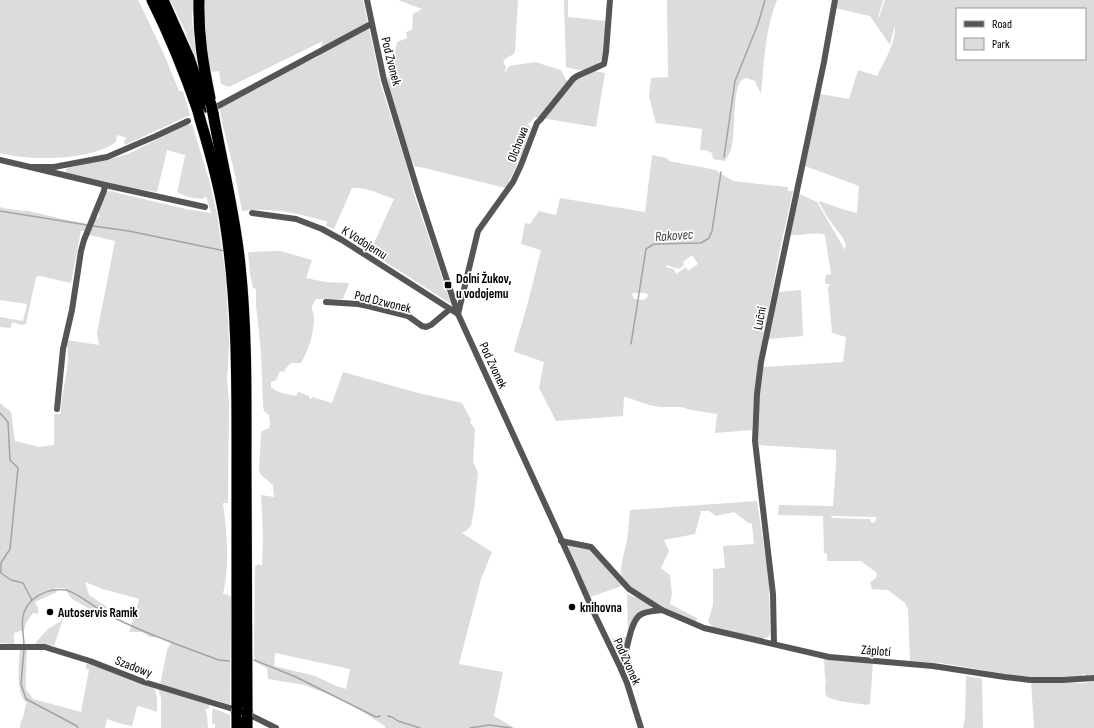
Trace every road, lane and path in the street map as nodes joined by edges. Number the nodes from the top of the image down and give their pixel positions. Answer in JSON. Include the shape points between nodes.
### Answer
{"nodes":[{"id":1,"x":152,"y":0,"type":"edge"},
{"id":2,"x":163,"y":0,"type":"edge"},
{"id":3,"x":199,"y":0,"type":"edge"},
{"id":4,"x":366,"y":0,"type":"edge"},
{"id":5,"x":610,"y":0,"type":"edge"},
{"id":6,"x":835,"y":0,"type":"edge"},
{"id":7,"x":371,"y":24,"type":"junction"},
{"id":8,"x":208,"y":111,"type":"junction"},
{"id":9,"x":188,"y":121,"type":"dead end"},
{"id":10,"x":0,"y":160,"type":"edge"},
{"id":11,"x":30,"y":167,"type":"junction"},
{"id":12,"x":105,"y":185,"type":"junction"},
{"id":13,"x":206,"y":206,"type":"dead end"},
{"id":14,"x":252,"y":213,"type":"dead end"},
{"id":15,"x":326,"y":302,"type":"dead end"},
{"id":16,"x":450,"y":308,"type":"junction"},
{"id":17,"x":458,"y":314,"type":"junction"},
{"id":18,"x":58,"y":409,"type":"dead end"},
{"id":19,"x":561,"y":541,"type":"junction"},
{"id":20,"x":662,"y":610,"type":"junction"},
{"id":21,"x":774,"y":644,"type":"junction"},
{"id":22,"x":0,"y":647,"type":"edge"},
{"id":23,"x":621,"y":669,"type":"junction"},
{"id":24,"x":1094,"y":678,"type":"edge"},
{"id":25,"x":242,"y":712,"type":"junction"},
{"id":26,"x":640,"y":727,"type":"edge"},
{"id":27,"x":237,"y":728,"type":"edge"},
{"id":28,"x":247,"y":728,"type":"edge"},
{"id":29,"x":276,"y":728,"type":"edge"}],
"edges":[{"from":1,"to":8,"type":"highway","via":[[180,62]]},
{"from":2,"to":8,"type":"highway","via":[[189,58]]},
{"from":3,"to":8,"type":"highway","via":[[198,20]]},
{"from":4,"to":7,"type":"street","name":"Pod Zvonek"},
{"from":5,"to":17,"type":"street","name":"Olchowa","via":[[604,64],[573,79],[537,123],[513,182],[478,231]]},
{"from":6,"to":21,"type":"street","name":"Luční","via":[[764,346],[757,394],[755,441],[773,594]]},
{"from":7,"to":8,"type":"street"},
{"from":7,"to":17,"type":"street","name":"Pod Zvonek","via":[[386,87]]},
{"from":8,"to":25,"type":"highway","via":[[211,154],[226,228],[234,301]]},
{"from":8,"to":25,"type":"highway","via":[[228,190],[244,301],[246,413]]},
{"from":9,"to":11,"type":"street","via":[[107,157],[54,167]]},
{"from":10,"to":11,"type":"street"},
{"from":11,"to":12,"type":"street"},
{"from":12,"to":13,"type":"street"},
{"from":12,"to":18,"type":"street","via":[[81,251],[63,349]]},
{"from":14,"to":16,"type":"street","name":"K Vodojemu","via":[[296,219],[322,229]]},
{"from":15,"to":16,"type":"street","name":"Pod Dzwonek","via":[[358,304],[408,316],[426,327]]},
{"from":16,"to":17,"type":"street","name":"K Vodojemu"},
{"from":17,"to":19,"type":"street","name":"Pod Zvonek"},
{"from":19,"to":20,"type":"street","name":"Záplotí","via":[[591,547],[630,589]]},
{"from":19,"to":23,"type":"street","name":"Pod Zvonek"},
{"from":20,"to":21,"type":"street","name":"Záplotí","via":[[704,628]]},
{"from":20,"to":23,"type":"street","via":[[647,612],[636,620]]},
{"from":21,"to":24,"type":"street","name":"Záplotí","via":[[829,657],[933,666],[1030,680]]},
{"from":22,"to":25,"type":"street","name":"Szadowy","via":[[52,648],[144,682]]},
{"from":23,"to":26,"type":"street","name":"Pod Zvonek"},
{"from":25,"to":27,"type":"highway"},
{"from":25,"to":28,"type":"highway"},
{"from":25,"to":29,"type":"street","name":"Szadowy"}]}
